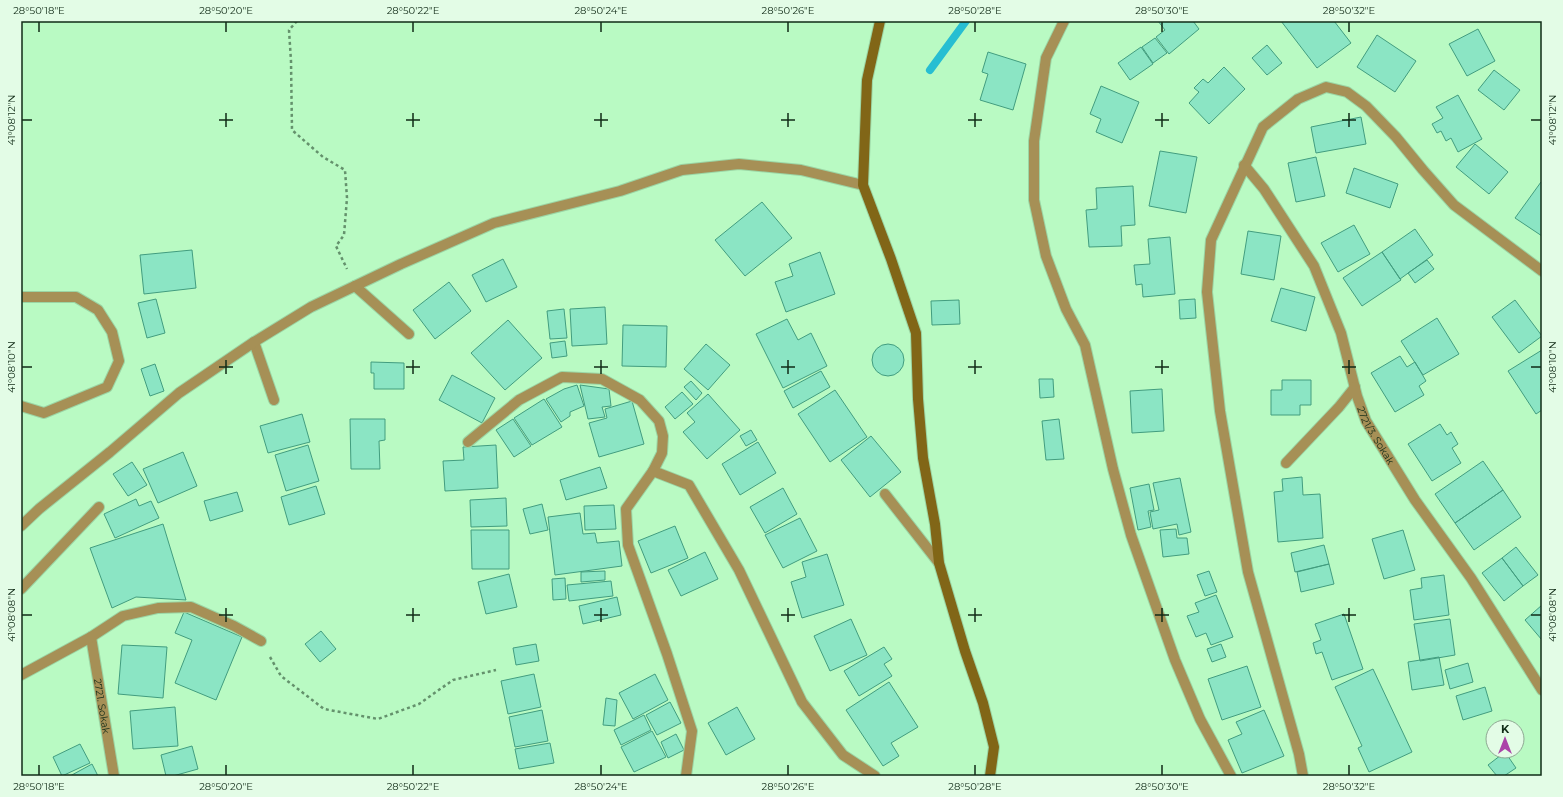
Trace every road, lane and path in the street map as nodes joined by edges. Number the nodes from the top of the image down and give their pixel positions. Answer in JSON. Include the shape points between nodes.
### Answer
{"nodes":[{"id":1,"x":297,"y":21,"type":"edge"},
{"id":2,"x":880,"y":21,"type":"edge"},
{"id":3,"x":1064,"y":21,"type":"edge"},
{"id":4,"x":1244,"y":166,"type":"junction"},
{"id":5,"x":863,"y":185,"type":"junction"},
{"id":6,"x":1542,"y":270,"type":"edge"},
{"id":7,"x":355,"y":286,"type":"junction"},
{"id":8,"x":21,"y":297,"type":"edge"},
{"id":9,"x":409,"y":334,"type":"dead end"},
{"id":10,"x":254,"y":342,"type":"junction"},
{"id":11,"x":1355,"y":386,"type":"junction"},
{"id":12,"x":274,"y":400,"type":"dead end"},
{"id":13,"x":21,"y":406,"type":"edge"},
{"id":14,"x":468,"y":442,"type":"dead end"},
{"id":15,"x":1286,"y":463,"type":"dead end"},
{"id":16,"x":653,"y":471,"type":"junction"},
{"id":17,"x":885,"y":494,"type":"dead end"},
{"id":18,"x":99,"y":507,"type":"dead end"},
{"id":19,"x":21,"y":526,"type":"edge"},
{"id":20,"x":938,"y":563,"type":"junction"},
{"id":21,"x":21,"y":589,"type":"edge"},
{"id":22,"x":90,"y":636,"type":"junction"},
{"id":23,"x":261,"y":640,"type":"joint"},
{"id":24,"x":496,"y":670,"type":"dead end"},
{"id":25,"x":21,"y":675,"type":"edge"},
{"id":26,"x":1542,"y":690,"type":"edge"},
{"id":27,"x":114,"y":776,"type":"edge"},
{"id":28,"x":686,"y":776,"type":"edge"},
{"id":29,"x":875,"y":776,"type":"edge"},
{"id":30,"x":990,"y":776,"type":"edge"},
{"id":31,"x":1231,"y":776,"type":"edge"},
{"id":32,"x":1303,"y":776,"type":"edge"}],
"edges":[{"from":1,"to":7,"type":"path","via":[[289,30],[292,130],[323,157],[345,170],[347,198],[344,235],[336,246]]},
{"from":2,"to":5,"type":"street","via":[[867,80]]},
{"from":3,"to":31,"type":"street","via":[[1046,58],[1034,140],[1034,200],[1046,256],[1066,308],[1085,345],[1131,535],[1175,660],[1200,719]]},
{"from":4,"to":6,"type":"street","via":[[1263,127],[1298,99],[1326,87],[1347,92],[1366,106],[1396,136],[1454,205]]},
{"from":4,"to":11,"type":"street","name":"2721/3. Sokak","via":[[1264,189],[1314,266],[1342,333]]},
{"from":4,"to":32,"type":"street","via":[[1211,240],[1207,292],[1220,412],[1248,572]]},
{"from":5,"to":7,"type":"street","via":[[801,170],[739,164],[682,170],[620,191],[494,223]]},
{"from":5,"to":20,"type":"street","via":[[916,334],[923,458],[936,524]]},
{"from":7,"to":9,"type":"street"},
{"from":7,"to":10,"type":"street","via":[[311,307]]},
{"from":8,"to":13,"type":"street","via":[[76,297],[98,310],[112,332],[119,361],[107,387],[44,413]]},
{"from":10,"to":12,"type":"street"},
{"from":10,"to":19,"type":"street","via":[[179,393]]},
{"from":11,"to":15,"type":"street","via":[[1339,407]]},
{"from":11,"to":26,"type":"street","name":"2721/3. Sokak","via":[[1366,421],[1415,500],[1471,578]]},
{"from":14,"to":16,"type":"street","via":[[519,400],[562,377],[602,379],[640,400],[659,421],[663,436],[662,453]]},
{"from":16,"to":28,"type":"street","via":[[626,509],[628,545],[692,731]]},
{"from":16,"to":29,"type":"street","via":[[689,486],[739,570],[802,702],[843,755]]},
{"from":17,"to":20,"type":"street"},
{"from":18,"to":21,"type":"street"},
{"from":20,"to":30,"type":"street","via":[[983,703],[994,747]]},
{"from":22,"to":23,"type":"street","via":[[123,616],[158,608],[191,607]]},
{"from":22,"to":25,"type":"street"},
{"from":22,"to":27,"type":"street","name":"2721. Sokak"},
{"from":23,"to":24,"type":"path","via":[[281,676],[324,709],[378,719],[419,704],[453,680]]}]}
